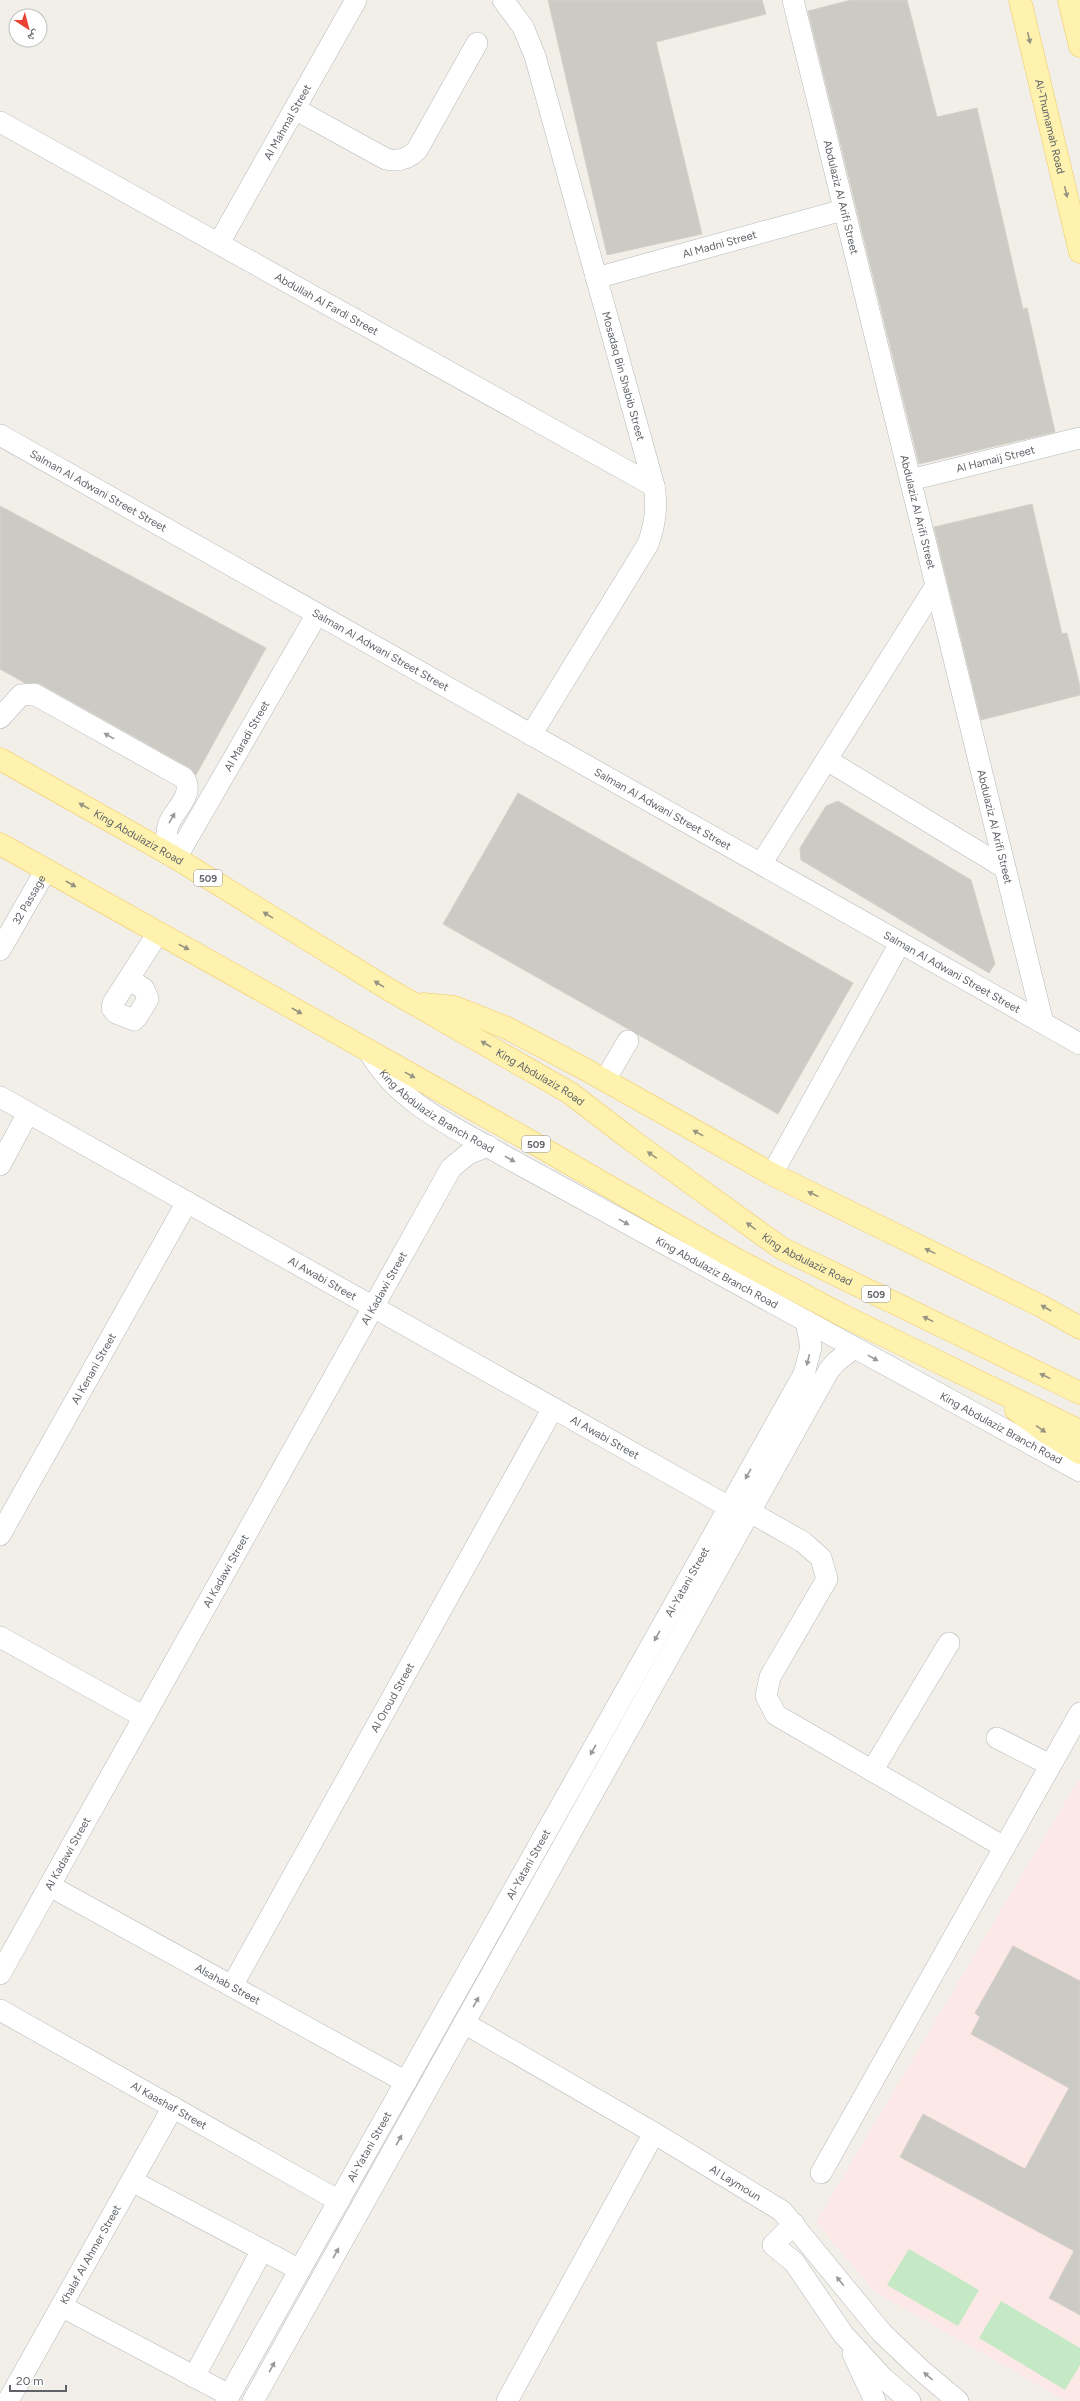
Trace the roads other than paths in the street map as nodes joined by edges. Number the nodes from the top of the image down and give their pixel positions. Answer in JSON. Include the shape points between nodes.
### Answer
{"nodes":[{"id":1,"x":356,"y":0,"type":"edge"},
{"id":2,"x":503,"y":0,"type":"edge"},
{"id":3,"x":792,"y":0,"type":"edge"},
{"id":4,"x":1020,"y":0,"type":"edge"},
{"id":5,"x":1069,"y":0,"type":"edge"},
{"id":6,"x":477,"y":43,"type":"dead end"},
{"id":7,"x":1080,"y":46,"type":"edge"},
{"id":8,"x":295,"y":108,"type":"junction"},
{"id":9,"x":0,"y":122,"type":"edge"},
{"id":10,"x":844,"y":210,"type":"junction"},
{"id":11,"x":218,"y":243,"type":"junction"},
{"id":12,"x":1080,"y":252,"type":"edge"},
{"id":13,"x":596,"y":278,"type":"junction"},
{"id":14,"x":0,"y":435,"type":"edge"},
{"id":15,"x":1080,"y":438,"type":"edge"},
{"id":16,"x":910,"y":480,"type":"junction"},
{"id":17,"x":654,"y":486,"type":"junction"},
{"id":18,"x":935,"y":586,"type":"junction"},
{"id":19,"x":317,"y":614,"type":"junction"},
{"id":20,"x":0,"y":718,"type":"edge"},
{"id":21,"x":531,"y":735,"type":"junction"},
{"id":22,"x":0,"y":759,"type":"edge"},
{"id":23,"x":827,"y":760,"type":"junction"},
{"id":24,"x":0,"y":844,"type":"edge"},
{"id":25,"x":173,"y":856,"type":"junction"},
{"id":26,"x":761,"y":864,"type":"junction"},
{"id":27,"x":1005,"y":868,"type":"junction"},
{"id":28,"x":46,"y":870,"type":"junction"},
{"id":29,"x":158,"y":933,"type":"junction"},
{"id":30,"x":900,"y":943,"type":"junction"},
{"id":31,"x":0,"y":950,"type":"edge"},
{"id":32,"x":128,"y":979,"type":"dead end"},
{"id":33,"x":413,"y":1003,"type":"junction"},
{"id":34,"x":1043,"y":1023,"type":"junction"},
{"id":35,"x":628,"y":1041,"type":"dead end"},
{"id":36,"x":1080,"y":1044,"type":"edge"},
{"id":37,"x":370,"y":1053,"type":"junction"},
{"id":38,"x":605,"y":1080,"type":"junction"},
{"id":39,"x":0,"y":1097,"type":"edge"},
{"id":40,"x":28,"y":1113,"type":"junction"},
{"id":41,"x":451,"y":1124,"type":"junction"},
{"id":42,"x":488,"y":1146,"type":"junction"},
{"id":43,"x":0,"y":1166,"type":"edge"},
{"id":44,"x":451,"y":1168,"type":"junction"},
{"id":45,"x":772,"y":1174,"type":"junction"},
{"id":46,"x":186,"y":1202,"type":"junction"},
{"id":47,"x":373,"y":1307,"type":"junction"},
{"id":48,"x":806,"y":1321,"type":"junction"},
{"id":49,"x":1080,"y":1328,"type":"edge"},
{"id":50,"x":854,"y":1348,"type":"junction"},
{"id":51,"x":990,"y":1386,"type":"junction"},
{"id":52,"x":1080,"y":1393,"type":"edge"},
{"id":53,"x":553,"y":1408,"type":"junction"},
{"id":54,"x":1080,"y":1431,"type":"edge"},
{"id":55,"x":1080,"y":1453,"type":"edge"},
{"id":56,"x":1080,"y":1471,"type":"edge"},
{"id":57,"x":729,"y":1507,"type":"junction"},
{"id":58,"x":750,"y":1512,"type":"junction"},
{"id":59,"x":0,"y":1535,"type":"edge"},
{"id":60,"x":0,"y":1637,"type":"edge"},
{"id":61,"x":949,"y":1643,"type":"dead end"},
{"id":62,"x":1080,"y":1713,"type":"edge"},
{"id":63,"x":144,"y":1717,"type":"junction"},
{"id":64,"x":997,"y":1738,"type":"dead end"},
{"id":65,"x":1050,"y":1765,"type":"junction"},
{"id":66,"x":872,"y":1771,"type":"junction"},
{"id":67,"x":1004,"y":1847,"type":"junction"},
{"id":68,"x":50,"y":1886,"type":"junction"},
{"id":69,"x":0,"y":1974,"type":"edge"},
{"id":70,"x":232,"y":1986,"type":"junction"},
{"id":71,"x":0,"y":2010,"type":"edge"},
{"id":72,"x":464,"y":2023,"type":"junction"},
{"id":73,"x":406,"y":2082,"type":"junction"},
{"id":74,"x":173,"y":2108,"type":"junction"},
{"id":75,"x":654,"y":2132,"type":"junction"},
{"id":76,"x":821,"y":2173,"type":"dead end"},
{"id":77,"x":132,"y":2181,"type":"junction"},
{"id":78,"x":339,"y":2201,"type":"junction"},
{"id":79,"x":794,"y":2224,"type":"junction"},
{"id":80,"x":262,"y":2250,"type":"junction"},
{"id":81,"x":300,"y":2270,"type":"junction"},
{"id":82,"x":61,"y":2306,"type":"junction"},
{"id":83,"x":843,"y":2334,"type":"junction"},
{"id":84,"x":194,"y":2377,"type":"junction"},
{"id":85,"x":228,"y":2398,"type":"edge"},
{"id":86,"x":8,"y":2401,"type":"edge"},
{"id":87,"x":253,"y":2401,"type":"edge"},
{"id":88,"x":507,"y":2401,"type":"edge"},
{"id":89,"x":875,"y":2401,"type":"edge"},
{"id":90,"x":910,"y":2401,"type":"edge"},
{"id":91,"x":958,"y":2401,"type":"edge"}],
"edges":[{"from":1,"to":8,"type":"street","name":"Al Mahmal Street"},
{"from":2,"to":13,"type":"street","name":"Mosadaq Bin Shabib Street","via":[[515,14],[530,41]]},
{"from":3,"to":10,"type":"street","name":"Abdulaziz Al Arifi Street"},
{"from":4,"to":12,"type":"main road","name":"Al-Thumamah Road","one_way":true},
{"from":5,"to":7,"type":"main road"},
{"from":6,"to":8,"type":"street","via":[[417,150],[406,158],[386,159]]},
{"from":8,"to":11,"type":"street","name":"Al Mahmal Street"},
{"from":9,"to":11,"type":"street","name":"Abdullah Al Fardi Street"},
{"from":10,"to":13,"type":"street","name":"Al Madni Street"},
{"from":10,"to":16,"type":"street","name":"Abdulaziz Al Arifi Street"},
{"from":11,"to":17,"type":"street","name":"Abdullah Al Fardi Street"},
{"from":13,"to":17,"type":"street","name":"Mosadaq Bin Shabib Street"},
{"from":14,"to":19,"type":"street","name":"Salman Al Adwani Street Street"},
{"from":15,"to":16,"type":"street","name":"Al Hamaij Street"},
{"from":16,"to":18,"type":"street","name":"Abdulaziz Al Arifi Street"},
{"from":17,"to":21,"type":"street","name":"Mosadaq Bin Shabib Street","via":[[655,521],[648,544]]},
{"from":18,"to":23,"type":"street"},
{"from":18,"to":27,"type":"street","name":"Abdulaziz Al Arifi Street"},
{"from":19,"to":21,"type":"street","name":"Salman Al Adwani Street Street"},
{"from":19,"to":25,"type":"street","name":"Al Maradi Street"},
{"from":25,"to":20,"type":"street","one_way":true,"via":[[166,839],[167,831],[187,794],[188,786],[184,778],[34,694],[17,698]]},
{"from":21,"to":26,"type":"street","name":"Salman Al Adwani Street Street"},
{"from":25,"to":22,"type":"main road","name":"King Abdulaziz Road","number":"509","one_way":true},
{"from":23,"to":26,"type":"street"},
{"from":23,"to":27,"type":"street"},
{"from":24,"to":28,"type":"main road","number":"509"},
{"from":33,"to":25,"type":"main road","name":"King Abdulaziz Road","number":"509","one_way":true},
{"from":26,"to":30,"type":"street","name":"Salman Al Adwani Street Street"},
{"from":27,"to":34,"type":"street","name":"Abdulaziz Al Arifi Street"},
{"from":28,"to":29,"type":"main road","number":"509","one_way":true},
{"from":28,"to":31,"type":"street","name":"32 Passage"},
{"from":29,"to":32,"type":"street"},
{"from":29,"to":37,"type":"main road","number":"509","one_way":true},
{"from":30,"to":34,"type":"street","name":"Salman Al Adwani Street Street"},
{"from":30,"to":45,"type":"street"},
{"from":33,"to":38,"type":"main road","via":[[454,1008],[507,1028]]},
{"from":52,"to":33,"type":"main road","name":"King Abdulaziz Road","number":"509","one_way":true,"via":[[781,1248],[570,1093]]},
{"from":34,"to":36,"type":"street","name":"Salman Al Adwani Street Street"},
{"from":35,"to":38,"type":"street"},
{"from":37,"to":41,"type":"street","name":"King Abdulaziz Branch Road","via":[[378,1068],[401,1093]]},
{"from":37,"to":51,"type":"main road","number":"509","one_way":true,"via":[[730,1256],[842,1315]]},
{"from":45,"to":38,"type":"main road","one_way":true},
{"from":39,"to":40,"type":"street","name":"Al Awabi Street"},
{"from":40,"to":43,"type":"street"},
{"from":40,"to":46,"type":"street","name":"Al Awabi Street"},
{"from":41,"to":42,"type":"street","name":"King Abdulaziz Branch Road"},
{"from":41,"to":44,"type":"street","name":"Al Kadawi Street","via":[[454,1146]]},
{"from":42,"to":44,"type":"street","name":"Al Kadawi Street","via":[[468,1154]]},
{"from":42,"to":48,"type":"street","name":"King Abdulaziz Branch Road","one_way":true},
{"from":44,"to":47,"type":"street","name":"Al Kadawi Street"},
{"from":49,"to":45,"type":"main road","one_way":true,"via":[[1041,1306]]},
{"from":46,"to":47,"type":"street","name":"Al Awabi Street"},
{"from":46,"to":59,"type":"street","name":"Al Kenani Street"},
{"from":47,"to":53,"type":"street","name":"Al Awabi Street"},
{"from":47,"to":63,"type":"street","name":"Al Kadawi Street"},
{"from":48,"to":50,"type":"street","name":"King Abdulaziz Branch Road"},
{"from":48,"to":57,"type":"street","name":"Al-Yatani Street","one_way":true,"via":[[811,1347],[804,1374]]},
{"from":50,"to":56,"type":"street","name":"King Abdulaziz Branch Road","one_way":true},
{"from":50,"to":58,"type":"street","name":"Al-Yatani Street","via":[[829,1370]]},
{"from":51,"to":54,"type":"main road","number":"509"},
{"from":51,"to":55,"type":"main road","one_way":true,"via":[[1025,1417]]},
{"from":53,"to":57,"type":"street","name":"Al Awabi Street"},
{"from":53,"to":70,"type":"street","name":"Al Oroud Street"},
{"from":57,"to":73,"type":"street","name":"Al-Yatani Street","one_way":true},
{"from":58,"to":66,"type":"street","via":[[803,1542],[821,1558],[827,1579],[770,1677],[766,1696],[776,1715]]},
{"from":72,"to":58,"type":"street","name":"Al-Yatani Street","one_way":true},
{"from":60,"to":63,"type":"street"},
{"from":61,"to":66,"type":"street"},
{"from":62,"to":65,"type":"street"},
{"from":63,"to":68,"type":"street","name":"Al Kadawi Street"},
{"from":64,"to":65,"type":"street"},
{"from":65,"to":67,"type":"street"},
{"from":66,"to":67,"type":"street"},
{"from":67,"to":76,"type":"street"},
{"from":68,"to":69,"type":"street","name":"Al Kadawi Street"},
{"from":68,"to":70,"type":"street","name":"Alsahab Street"},
{"from":70,"to":73,"type":"street","name":"Alsahab Street"},
{"from":71,"to":74,"type":"street","name":"Al Kaashaf Street"},
{"from":72,"to":75,"type":"street","name":"Al Laymoun"},
{"from":87,"to":72,"type":"street","name":"Al-Yatani Street","one_way":true},
{"from":73,"to":78,"type":"street","name":"Al-Yatani Street"},
{"from":74,"to":77,"type":"street","name":"Khalaf Al Ahmer Street"},
{"from":74,"to":78,"type":"street","name":"Al Kaashaf Street"},
{"from":75,"to":79,"type":"street","name":"Al Laymoun","via":[[782,2211]]},
{"from":75,"to":88,"type":"street"},
{"from":77,"to":80,"type":"street"},
{"from":77,"to":82,"type":"street","name":"Khalaf Al Ahmer Street"},
{"from":78,"to":81,"type":"street","name":"Al-Yatani Street"},
{"from":79,"to":83,"type":"street","via":[[773,2245],[794,2262]]},
{"from":91,"to":79,"type":"street","name":"Al Laymoun","one_way":true,"via":[[882,2333]]},
{"from":80,"to":81,"type":"street"},
{"from":80,"to":84,"type":"street"},
{"from":81,"to":85,"type":"street","name":"Al-Yatani Street"},
{"from":82,"to":84,"type":"street"},
{"from":82,"to":86,"type":"street","name":"Khalaf Al Ahmer Street"},
{"from":83,"to":89,"type":"street"},
{"from":83,"to":90,"type":"street","via":[[883,2378]]},
{"from":84,"to":85,"type":"street"}]}
